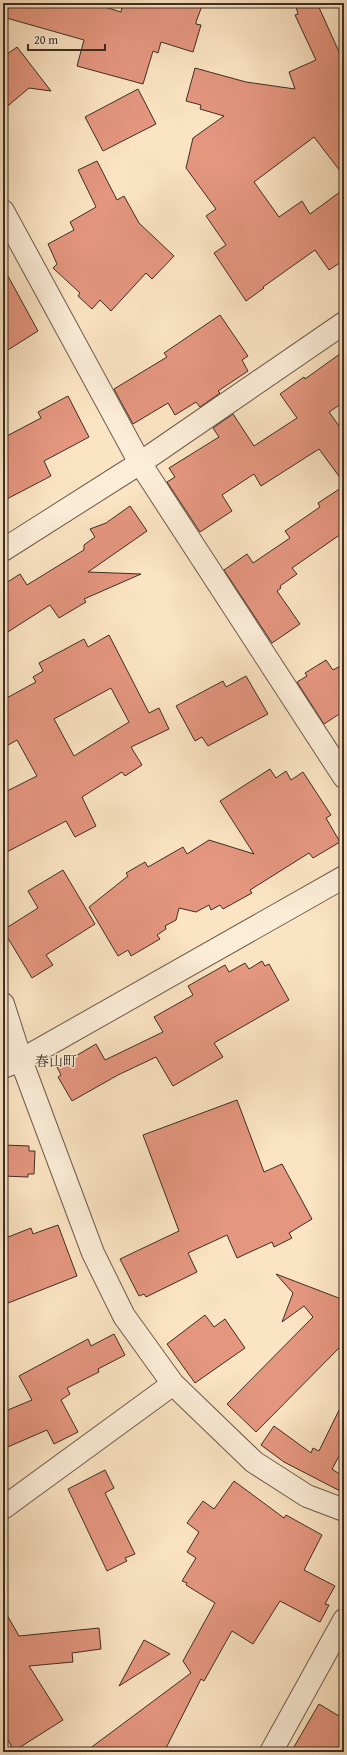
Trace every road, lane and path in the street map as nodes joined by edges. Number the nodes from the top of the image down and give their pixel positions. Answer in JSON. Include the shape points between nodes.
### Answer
{"nodes":[{"id":1,"x":3,"y":211,"type":"edge"},
{"id":2,"x":344,"y":323,"type":"edge"},
{"id":3,"x":140,"y":463,"type":"junction"},
{"id":4,"x":3,"y":550,"type":"edge"},
{"id":5,"x":344,"y":777,"type":"edge"},
{"id":6,"x":344,"y":877,"type":"edge"},
{"id":7,"x":3,"y":1004,"type":"edge"},
{"id":8,"x":12,"y":1064,"type":"edge"},
{"id":9,"x":173,"y":1384,"type":"junction"},
{"id":10,"x":3,"y":1508,"type":"edge"},
{"id":11,"x":344,"y":1510,"type":"edge"},
{"id":12,"x":344,"y":1620,"type":"edge"},
{"id":13,"x":271,"y":1752,"type":"edge"}],
"edges":[{"from":1,"to":3,"type":"street"},
{"from":2,"to":3,"type":"street"},
{"from":3,"to":4,"type":"street"},
{"from":3,"to":5,"type":"street"},
{"from":6,"to":8,"type":"street"},
{"from":7,"to":8,"type":"street"},
{"from":8,"to":9,"type":"street","via":[[93,1253],[124,1316]]},
{"from":9,"to":10,"type":"street"},
{"from":9,"to":11,"type":"street","via":[[254,1462],[307,1496]]},
{"from":12,"to":13,"type":"street"}]}
